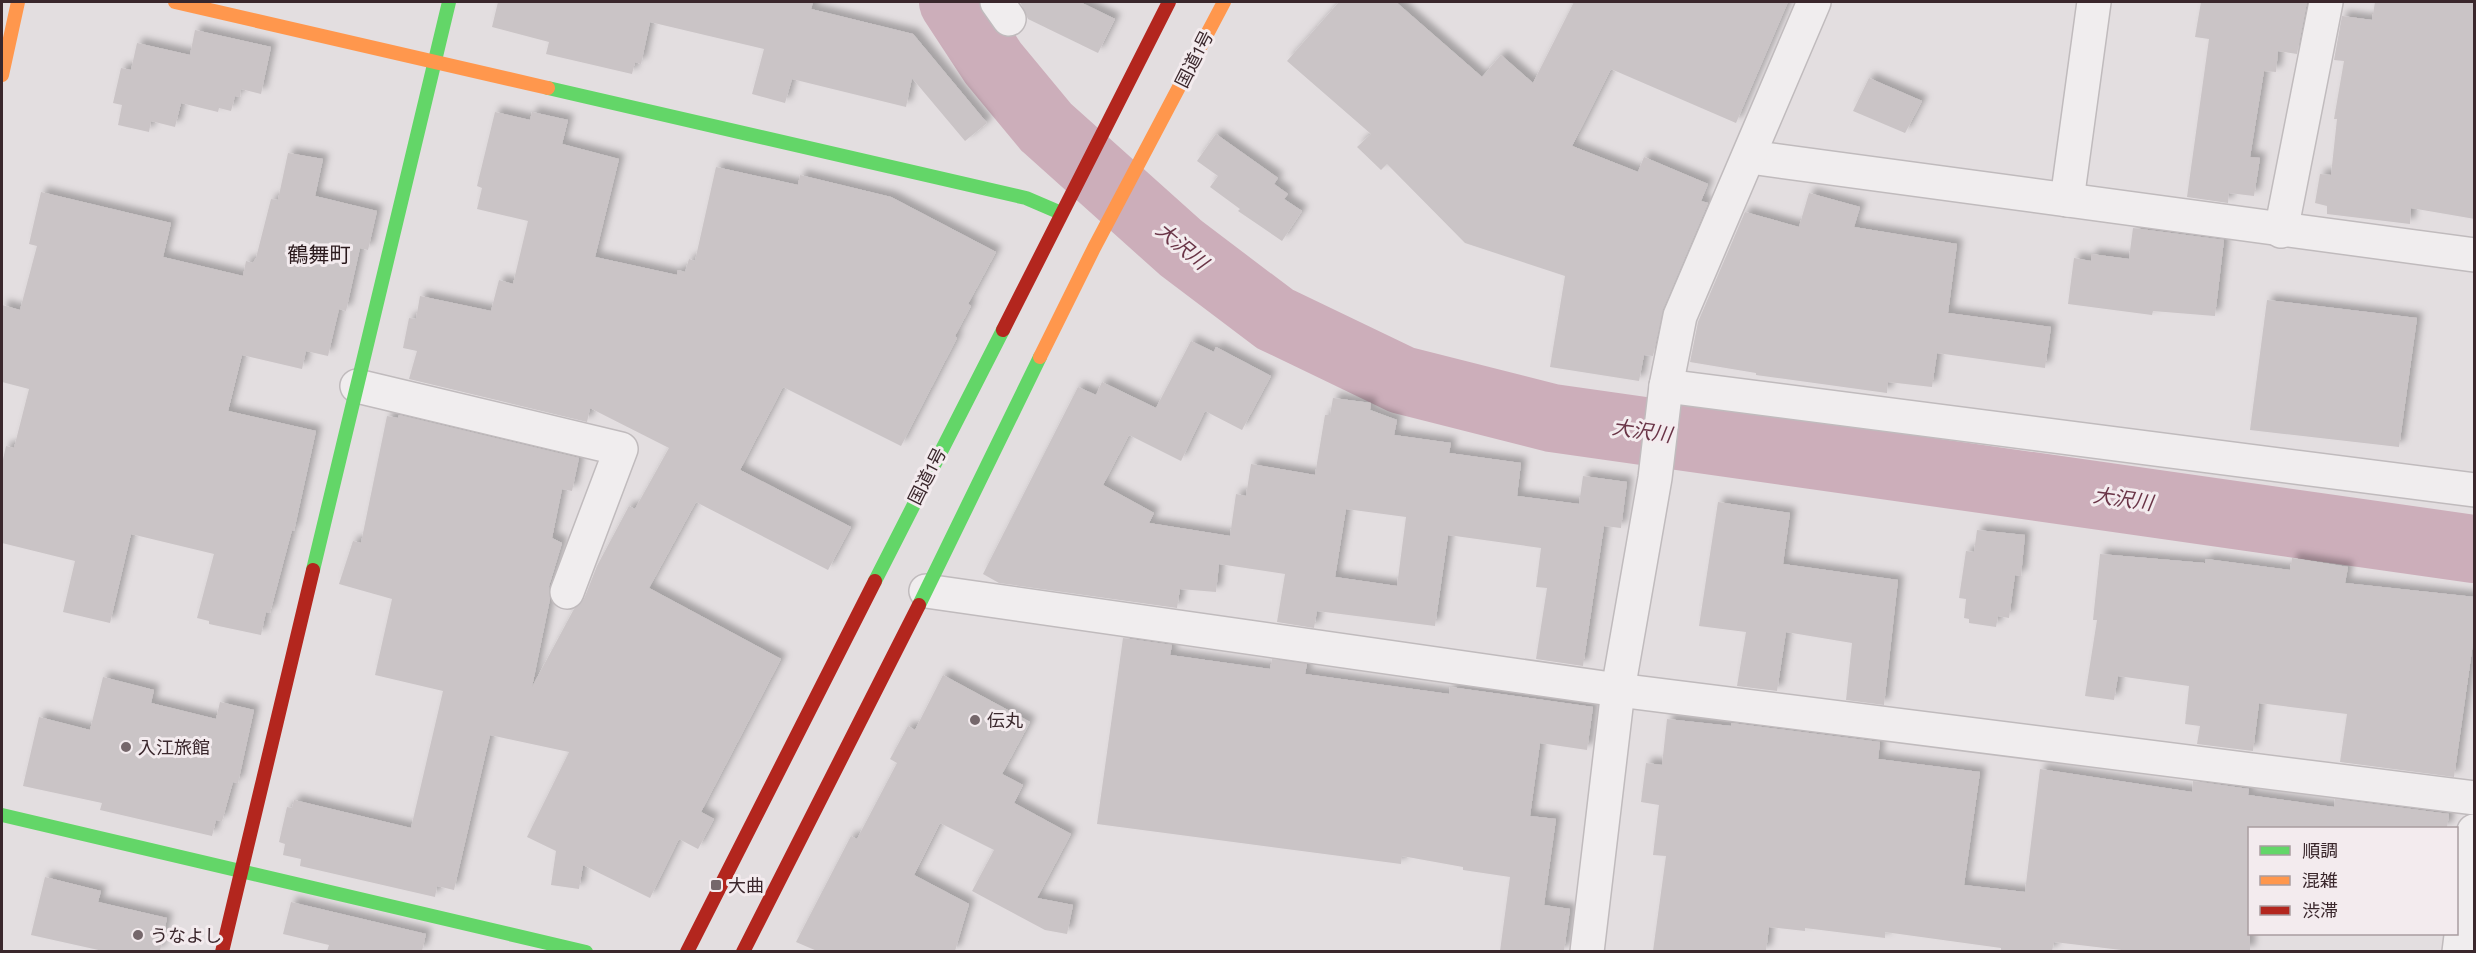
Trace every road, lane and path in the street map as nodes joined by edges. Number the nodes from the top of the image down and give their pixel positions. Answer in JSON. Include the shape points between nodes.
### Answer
{"nodes":[{"id":1,"x":18,"y":2,"type":"edge"},
{"id":2,"x":175,"y":2,"type":"edge"},
{"id":3,"x":449,"y":2,"type":"edge"},
{"id":4,"x":1168,"y":2,"type":"edge"},
{"id":5,"x":1224,"y":2,"type":"edge"},
{"id":6,"x":1814,"y":2,"type":"edge"},
{"id":7,"x":2094,"y":2,"type":"edge"},
{"id":8,"x":2326,"y":2,"type":"edge"},
{"id":9,"x":436,"y":61,"type":"junction"},
{"id":10,"x":2,"y":75,"type":"edge"},
{"id":11,"x":1750,"y":157,"type":"junction"},
{"id":12,"x":2067,"y":200,"type":"junction"},
{"id":13,"x":1061,"y":213,"type":"junction"},
{"id":14,"x":2281,"y":231,"type":"junction"},
{"id":15,"x":2475,"y":255,"type":"edge"},
{"id":16,"x":357,"y":386,"type":"junction"},
{"id":17,"x":1666,"y":386,"type":"junction"},
{"id":18,"x":2475,"y":490,"type":"edge"},
{"id":19,"x":926,"y":591,"type":"junction"},
{"id":20,"x":567,"y":592,"type":"dead end"},
{"id":21,"x":1618,"y":690,"type":"junction"},
{"id":22,"x":2475,"y":798,"type":"edge"},
{"id":23,"x":2,"y":815,"type":"edge"},
{"id":24,"x":2475,"y":831,"type":"edge"},
{"id":25,"x":240,"y":870,"type":"junction"},
{"id":26,"x":222,"y":951,"type":"edge"},
{"id":27,"x":586,"y":951,"type":"edge"},
{"id":28,"x":687,"y":951,"type":"edge"},
{"id":29,"x":743,"y":951,"type":"edge"},
{"id":30,"x":1587,"y":951,"type":"edge"},
{"id":31,"x":2459,"y":951,"type":"edge"}],
"edges":[{"from":1,"to":10,"type":"main road"},
{"from":2,"to":9,"type":"main road"},
{"from":3,"to":9,"type":"main road"},
{"from":4,"to":13,"type":"main road","name":"国道1号"},
{"from":5,"to":19,"type":"main road","name":"国道1号","via":[[1107,223]]},
{"from":6,"to":11,"type":"street"},
{"from":7,"to":12,"type":"street"},
{"from":8,"to":14,"type":"street"},
{"from":9,"to":13,"type":"main road","via":[[1026,198]]},
{"from":9,"to":16,"type":"main road"},
{"from":11,"to":12,"type":"street"},
{"from":11,"to":17,"type":"street","via":[[1680,316]]},
{"from":12,"to":14,"type":"street"},
{"from":13,"to":28,"type":"main road","name":"国道1号"},
{"from":14,"to":15,"type":"street"},
{"from":16,"to":20,"type":"street","via":[[621,449]]},
{"from":16,"to":25,"type":"main road"},
{"from":17,"to":18,"type":"street"},
{"from":17,"to":21,"type":"street","via":[[1655,478]]},
{"from":19,"to":21,"type":"street"},
{"from":19,"to":29,"type":"main road","name":"国道1号"},
{"from":21,"to":22,"type":"street"},
{"from":21,"to":30,"type":"street"},
{"from":23,"to":25,"type":"main road"},
{"from":24,"to":31,"type":"street"},
{"from":25,"to":26,"type":"main road"},
{"from":25,"to":27,"type":"main road"}]}
